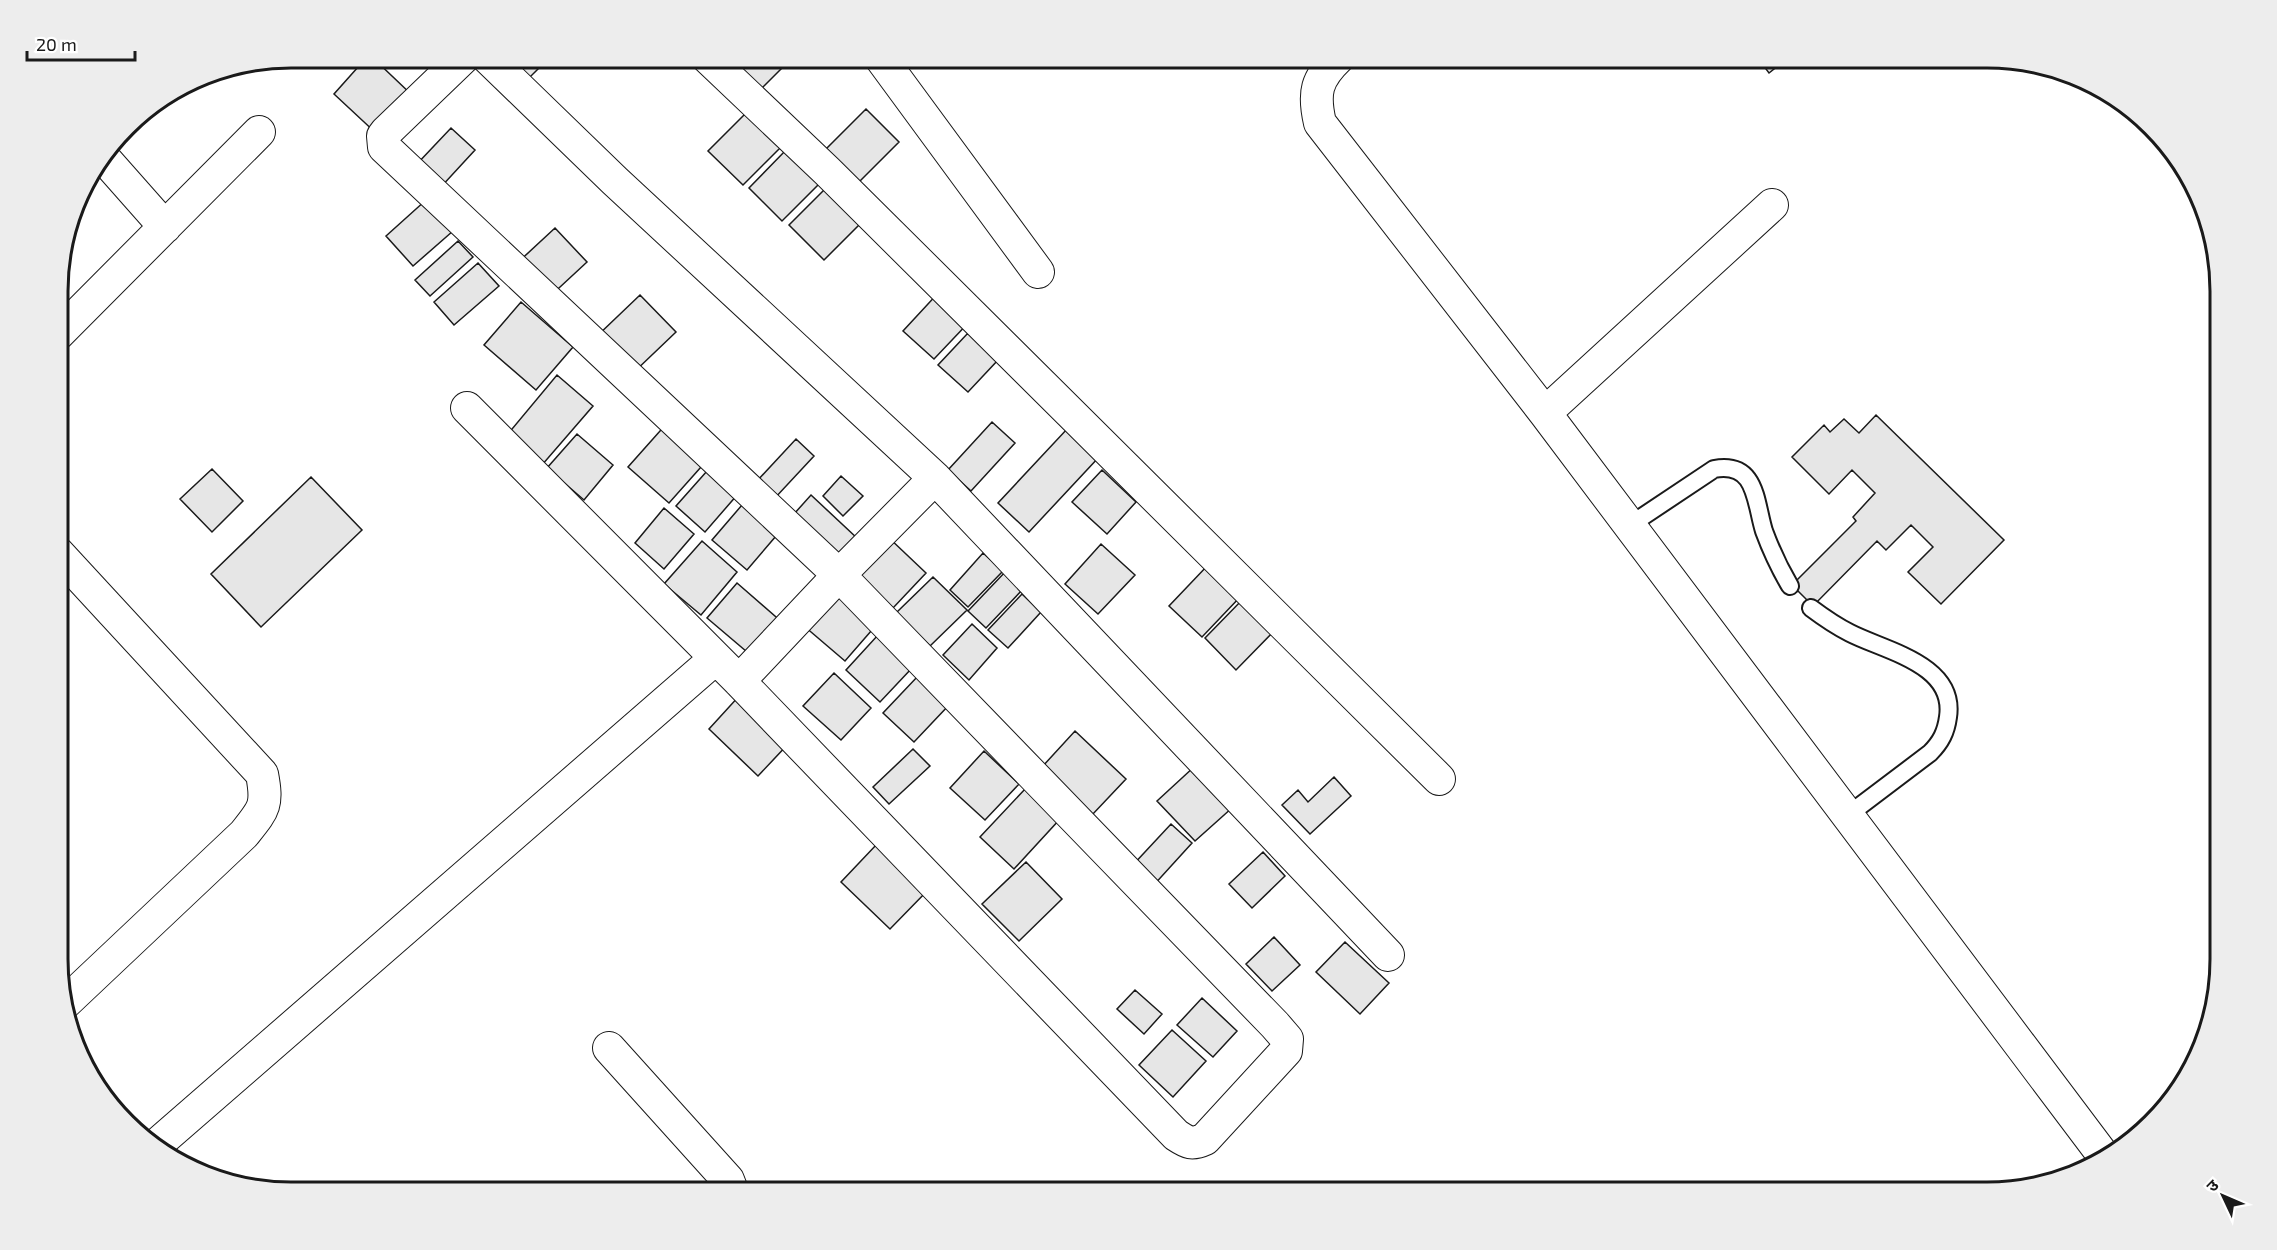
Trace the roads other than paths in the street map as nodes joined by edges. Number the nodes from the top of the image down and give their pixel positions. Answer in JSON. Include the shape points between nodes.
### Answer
{"nodes":[{"id":1,"x":453,"y":68,"type":"edge"},
{"id":2,"x":498,"y":68,"type":"edge"},
{"id":3,"x":719,"y":68,"type":"edge"},
{"id":4,"x":888,"y":68,"type":"edge"},
{"id":5,"x":1329,"y":68,"type":"edge"},
{"id":6,"x":259,"y":132,"type":"dead end"},
{"id":7,"x":108,"y":163,"type":"edge"},
{"id":8,"x":1772,"y":205,"type":"dead end"},
{"id":9,"x":165,"y":226,"type":"junction"},
{"id":10,"x":1038,"y":272,"type":"dead end"},
{"id":11,"x":68,"y":324,"type":"edge"},
{"id":12,"x":466,"y":408,"type":"dead end"},
{"id":13,"x":1545,"y":413,"type":"junction"},
{"id":14,"x":935,"y":478,"type":"junction"},
{"id":15,"x":1630,"y":525,"type":"junction"},
{"id":16,"x":68,"y":565,"type":"edge"},
{"id":17,"x":839,"y":575,"type":"junction"},
{"id":18,"x":1790,"y":586,"type":"dead end"},
{"id":19,"x":1811,"y":608,"type":"dead end"},
{"id":20,"x":716,"y":658,"type":"junction"},
{"id":21,"x":739,"y":681,"type":"junction"},
{"id":22,"x":1439,"y":779,"type":"dead end"},
{"id":23,"x":1848,"y":815,"type":"junction"},
{"id":24,"x":1388,"y":956,"type":"dead end"},
{"id":25,"x":71,"y":998,"type":"edge"},
{"id":26,"x":609,"y":1048,"type":"dead end"},
{"id":27,"x":161,"y":1141,"type":"edge"},
{"id":28,"x":2100,"y":1151,"type":"edge"},
{"id":29,"x":729,"y":1183,"type":"edge"}],
"edges":[{"from":1,"to":17,"type":"street","via":[[386,132],[384,147]]},
{"from":2,"to":14,"type":"street"},
{"from":3,"to":22,"type":"street","via":[[836,179]]},
{"from":4,"to":10,"type":"street"},
{"from":5,"to":13,"type":"street","via":[[1317,87],[1320,123]]},
{"from":6,"to":9,"type":"street"},
{"from":7,"to":9,"type":"street"},
{"from":8,"to":13,"type":"street"},
{"from":9,"to":11,"type":"street"},
{"from":12,"to":20,"type":"street"},
{"from":13,"to":15,"type":"street"},
{"from":14,"to":17,"type":"street"},
{"from":14,"to":24,"type":"street"},
{"from":15,"to":18,"type":"lane","via":[[1713,469],[1726,466],[1737,470],[1756,494],[1764,530]]},
{"from":15,"to":23,"type":"street"},
{"from":16,"to":25,"type":"street","via":[[262,774],[266,793],[263,810],[244,834]]},
{"from":17,"to":21,"type":"street"},
{"from":17,"to":21,"type":"street","via":[[1287,1039],[1286,1051],[1205,1139],[1189,1144],[1176,1135]]},
{"from":19,"to":23,"type":"lane","via":[[1849,633],[1918,663],[1941,682],[1949,701],[1945,734],[1938,745]]},
{"from":20,"to":21,"type":"street"},
{"from":20,"to":27,"type":"street"},
{"from":23,"to":28,"type":"street"},
{"from":26,"to":29,"type":"street"}]}
